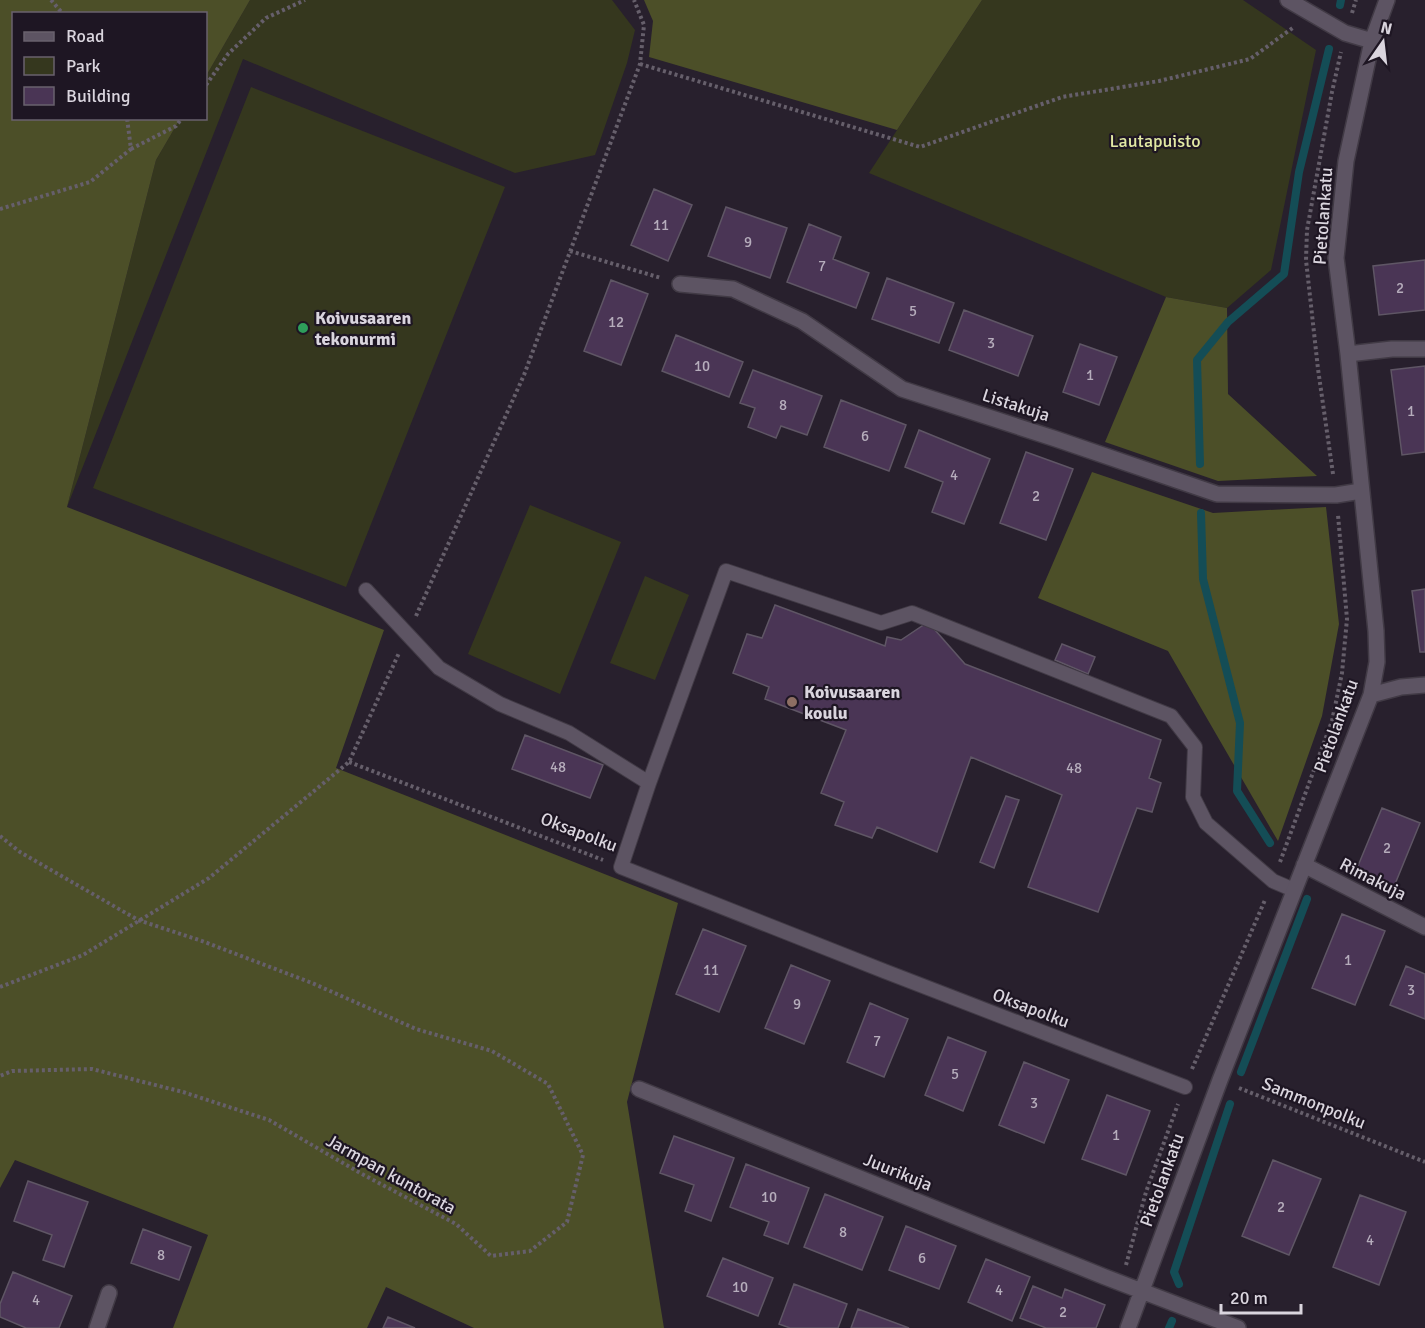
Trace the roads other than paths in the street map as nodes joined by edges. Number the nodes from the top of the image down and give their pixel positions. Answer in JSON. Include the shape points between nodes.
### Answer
{"nodes":[{"id":1,"x":1288,"y":0,"type":"edge"},
{"id":2,"x":1387,"y":0,"type":"edge"},
{"id":3,"x":1372,"y":41,"type":"junction"},
{"id":4,"x":680,"y":284,"type":"road end"},
{"id":5,"x":1425,"y":349,"type":"edge"},
{"id":6,"x":1348,"y":354,"type":"junction"},
{"id":7,"x":1361,"y":491,"type":"junction"},
{"id":8,"x":366,"y":590,"type":"dead end"},
{"id":9,"x":1425,"y":685,"type":"edge"},
{"id":10,"x":1371,"y":695,"type":"junction"},
{"id":11,"x":649,"y":783,"type":"junction"},
{"id":12,"x":1304,"y":865,"type":"junction"},
{"id":13,"x":1294,"y":890,"type":"junction"},
{"id":14,"x":1425,"y":927,"type":"edge"},
{"id":15,"x":1185,"y":1087,"type":"road end"},
{"id":16,"x":639,"y":1089,"type":"dead end"},
{"id":17,"x":1142,"y":1290,"type":"junction"},
{"id":18,"x":109,"y":1293,"type":"dead end"},
{"id":19,"x":97,"y":1328,"type":"edge"},
{"id":20,"x":1128,"y":1328,"type":"edge"},
{"id":21,"x":1238,"y":1328,"type":"edge"}],
"edges":[{"from":1,"to":3,"type":"street","via":[[1345,33]]},
{"from":2,"to":3,"type":"street","name":"Pietolankatu"},
{"from":3,"to":6,"type":"street","name":"Pietolankatu","via":[[1346,161],[1336,258]]},
{"from":4,"to":7,"type":"street","name":"Listakuja","via":[[733,289],[802,321],[902,389],[1217,494],[1336,495]]},
{"from":5,"to":6,"type":"street"},
{"from":6,"to":7,"type":"street","name":"Pietolankatu"},
{"from":7,"to":10,"type":"street","name":"Pietolankatu","via":[[1376,631],[1377,662]]},
{"from":8,"to":11,"type":"lane","via":[[439,668],[500,704],[569,733]]},
{"from":9,"to":10,"type":"street"},
{"from":10,"to":12,"type":"street","name":"Pietolankatu"},
{"from":11,"to":13,"type":"lane","via":[[726,571],[881,623],[912,613],[1171,716],[1195,747],[1193,797],[1206,823],[1273,882]]},
{"from":11,"to":15,"type":"lane","name":"Oksapolku","via":[[621,867]]},
{"from":12,"to":13,"type":"street","name":"Pietolankatu"},
{"from":12,"to":14,"type":"street","name":"Rimakuja"},
{"from":13,"to":17,"type":"street","name":"Pietolankatu"},
{"from":16,"to":17,"type":"street","name":"Juurikuja"},
{"from":17,"to":20,"type":"street","name":"Pietolankatu"},
{"from":17,"to":21,"type":"street","name":"Juurikuja"},
{"from":18,"to":19,"type":"street"}]}
